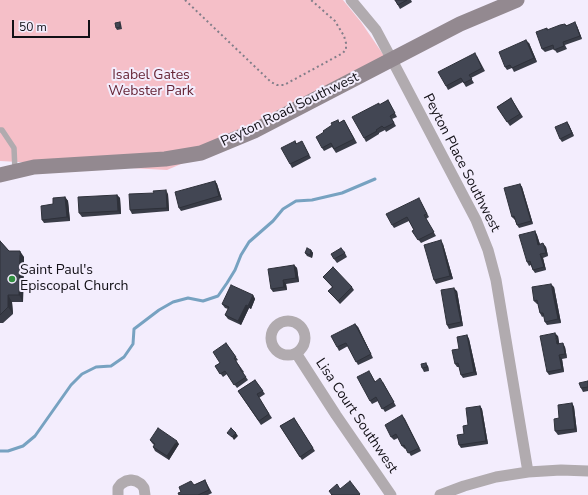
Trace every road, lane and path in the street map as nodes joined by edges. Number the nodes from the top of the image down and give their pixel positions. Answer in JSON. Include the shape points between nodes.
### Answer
{"nodes":[{"id":1,"x":185,"y":0,"type":"edge"},
{"id":2,"x":311,"y":0,"type":"edge"},
{"id":3,"x":351,"y":0,"type":"edge"},
{"id":4,"x":517,"y":0,"type":"edge"},
{"id":5,"x":392,"y":60,"type":"junction"},
{"id":6,"x":0,"y":130,"type":"edge"},
{"id":7,"x":15,"y":171,"type":"junction"},
{"id":8,"x":0,"y":175,"type":"edge"},
{"id":9,"x":296,"y":353,"type":"dead end"},
{"id":10,"x":588,"y":471,"type":"edge"},
{"id":11,"x":528,"y":472,"type":"junction"},
{"id":12,"x":118,"y":495,"type":"edge"},
{"id":13,"x":144,"y":495,"type":"edge"},
{"id":14,"x":391,"y":495,"type":"edge"},
{"id":15,"x":440,"y":495,"type":"edge"}],
"edges":[{"from":1,"to":2,"type":"path","via":[[277,85],[289,83],[346,49],[344,36],[335,21]]},
{"from":3,"to":5,"type":"street","name":"Peyton Place Southwest","via":[[376,30]]},
{"from":4,"to":5,"type":"street","name":"Peyton Road Southwest","via":[[460,24]]},
{"from":5,"to":7,"type":"street","name":"Peyton Road Southwest","via":[[254,131],[201,152],[165,160],[34,167]]},
{"from":5,"to":11,"type":"street","name":"Peyton Place Southwest","via":[[476,220],[488,250],[496,280]]},
{"from":6,"to":7,"type":"lane","via":[[14,148]]},
{"from":7,"to":8,"type":"street","name":"Peyton Road Southwest"},
{"from":9,"to":14,"type":"street","name":"Lisa Court Southwest"},
{"from":10,"to":11,"type":"street"},
{"from":11,"to":15,"type":"street","via":[[489,479]]},
{"from":12,"to":13,"type":"street","via":[[118,488],[131,480],[141,484]]}]}
